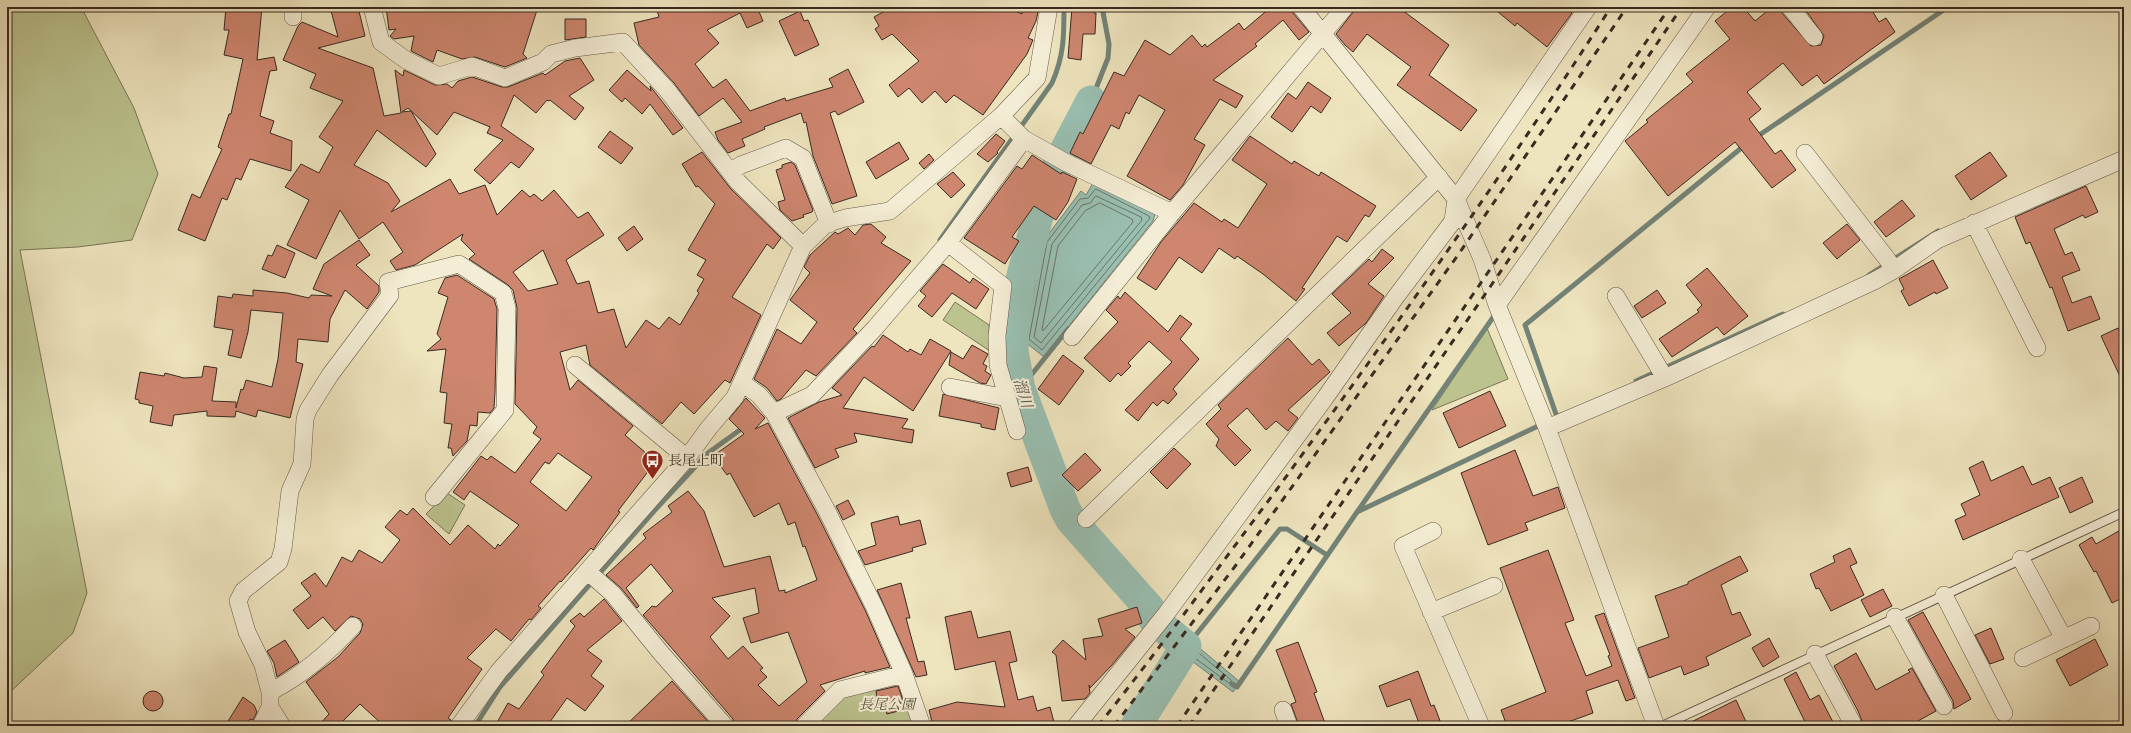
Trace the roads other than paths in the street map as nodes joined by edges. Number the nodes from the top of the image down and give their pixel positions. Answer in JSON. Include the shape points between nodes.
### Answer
{"nodes":[{"id":1,"x":372,"y":7,"type":"edge"},
{"id":2,"x":1049,"y":7,"type":"edge"},
{"id":3,"x":1301,"y":7,"type":"edge"},
{"id":4,"x":1345,"y":7,"type":"edge"},
{"id":5,"x":1588,"y":7,"type":"edge"},
{"id":6,"x":1707,"y":7,"type":"edge"},
{"id":7,"x":1790,"y":7,"type":"edge"},
{"id":8,"x":1319,"y":29,"type":"junction"},
{"id":9,"x":1814,"y":37,"type":"dead end"},
{"id":10,"x":1005,"y":120,"type":"junction"},
{"id":11,"x":1024,"y":139,"type":"junction"},
{"id":12,"x":1805,"y":153,"type":"dead end"},
{"id":13,"x":2124,"y":159,"type":"edge"},
{"id":14,"x":730,"y":172,"type":"junction"},
{"id":15,"x":1439,"y":177,"type":"junction"},
{"id":16,"x":1456,"y":199,"type":"junction"},
{"id":17,"x":1172,"y":213,"type":"junction"},
{"id":18,"x":1974,"y":223,"type":"junction"},
{"id":19,"x":829,"y":224,"type":"junction"},
{"id":20,"x":948,"y":242,"type":"junction"},
{"id":21,"x":803,"y":246,"type":"junction"},
{"id":22,"x":1891,"y":265,"type":"junction"},
{"id":23,"x":1616,"y":296,"type":"dead end"},
{"id":24,"x":1497,"y":305,"type":"junction"},
{"id":25,"x":1072,"y":337,"type":"dead end"},
{"id":26,"x":2037,"y":348,"type":"dead end"},
{"id":27,"x":575,"y":365,"type":"dead end"},
{"id":28,"x":1662,"y":372,"type":"junction"},
{"id":29,"x":742,"y":383,"type":"junction"},
{"id":30,"x":950,"y":387,"type":"dead end"},
{"id":31,"x":1007,"y":398,"type":"junction"},
{"id":32,"x":774,"y":412,"type":"junction"},
{"id":33,"x":1547,"y":428,"type":"junction"},
{"id":34,"x":1017,"y":431,"type":"dead end"},
{"id":35,"x":687,"y":458,"type":"junction"},
{"id":36,"x":434,"y":497,"type":"dead end"},
{"id":37,"x":2124,"y":512,"type":"edge"},
{"id":38,"x":1086,"y":519,"type":"dead end"},
{"id":39,"x":1433,"y":531,"type":"dead end"},
{"id":40,"x":2021,"y":559,"type":"junction"},
{"id":41,"x":588,"y":571,"type":"junction"},
{"id":42,"x":1494,"y":586,"type":"dead end"},
{"id":43,"x":1944,"y":594,"type":"junction"},
{"id":44,"x":1431,"y":612,"type":"junction"},
{"id":45,"x":1895,"y":617,"type":"junction"},
{"id":46,"x":353,"y":626,"type":"dead end"},
{"id":47,"x":2091,"y":626,"type":"dead end"},
{"id":48,"x":2064,"y":639,"type":"junction"},
{"id":49,"x":1815,"y":654,"type":"junction"},
{"id":50,"x":2023,"y":658,"type":"dead end"},
{"id":51,"x":904,"y":674,"type":"junction"},
{"id":52,"x":270,"y":699,"type":"junction"},
{"id":53,"x":1944,"y":706,"type":"dead end"},
{"id":54,"x":1283,"y":710,"type":"dead end"},
{"id":55,"x":2004,"y":713,"type":"dead end"},
{"id":56,"x":261,"y":726,"type":"edge"},
{"id":57,"x":282,"y":726,"type":"edge"},
{"id":58,"x":459,"y":726,"type":"edge"},
{"id":59,"x":725,"y":726,"type":"edge"},
{"id":60,"x":804,"y":726,"type":"edge"},
{"id":61,"x":922,"y":726,"type":"edge"},
{"id":62,"x":1076,"y":726,"type":"edge"},
{"id":63,"x":1289,"y":726,"type":"edge"},
{"id":64,"x":1481,"y":726,"type":"edge"},
{"id":65,"x":1656,"y":726,"type":"edge"},
{"id":66,"x":1662,"y":726,"type":"edge"},
{"id":67,"x":1854,"y":726,"type":"edge"}],
"edges":[{"from":1,"to":14,"type":"street","via":[[381,42],[406,60],[438,76],[472,66],[505,78],[543,62],[551,54],[623,42],[667,90]]},
{"from":2,"to":10,"type":"street","via":[[1036,78]]},
{"from":3,"to":8,"type":"street"},
{"from":4,"to":8,"type":"street"},
{"from":5,"to":16,"type":"street"},
{"from":6,"to":24,"type":"street"},
{"from":7,"to":9,"type":"street"},
{"from":8,"to":15,"type":"street"},
{"from":8,"to":17,"type":"street"},
{"from":10,"to":11,"type":"street"},
{"from":10,"to":19,"type":"street","via":[[890,211],[844,218]]},
{"from":11,"to":17,"type":"street","via":[[1064,162]]},
{"from":11,"to":20,"type":"street"},
{"from":12,"to":22,"type":"street"},
{"from":13,"to":18,"type":"street"},
{"from":14,"to":19,"type":"street","via":[[741,165],[786,148],[803,158]]},
{"from":14,"to":21,"type":"street"},
{"from":15,"to":16,"type":"street"},
{"from":15,"to":38,"type":"street"},
{"from":16,"to":24,"type":"street","via":[[1482,259]]},
{"from":16,"to":62,"type":"street","via":[[1453,221],[1395,298],[1265,482],[1166,614]]},
{"from":17,"to":25,"type":"street"},
{"from":18,"to":22,"type":"street"},
{"from":18,"to":26,"type":"street"},
{"from":19,"to":21,"type":"street"},
{"from":20,"to":31,"type":"street","via":[[1003,286],[997,336],[998,364]]},
{"from":20,"to":32,"type":"street","via":[[875,328],[812,395]]},
{"from":21,"to":29,"type":"street"},
{"from":22,"to":28,"type":"street"},
{"from":23,"to":28,"type":"street"},
{"from":24,"to":33,"type":"street"},
{"from":27,"to":35,"type":"street"},
{"from":28,"to":33,"type":"street"},
{"from":29,"to":32,"type":"street"},
{"from":29,"to":35,"type":"street","via":[[735,397]]},
{"from":30,"to":31,"type":"street"},
{"from":31,"to":34,"type":"street"},
{"from":32,"to":51,"type":"street","via":[[826,509]]},
{"from":33,"to":65,"type":"street"},
{"from":35,"to":41,"type":"street"},
{"from":36,"to":52,"type":"street","via":[[505,410],[507,308],[503,293],[458,264],[388,282],[390,295],[330,375],[308,410],[302,464],[290,491],[279,562],[243,591],[238,601],[247,632],[263,666]]},
{"from":37,"to":40,"type":"lane"},
{"from":39,"to":44,"type":"street","via":[[1403,546]]},
{"from":40,"to":43,"type":"lane"},
{"from":40,"to":48,"type":"street"},
{"from":41,"to":58,"type":"street","via":[[499,671]]},
{"from":41,"to":59,"type":"street","via":[[605,587]]},
{"from":42,"to":44,"type":"street"},
{"from":43,"to":45,"type":"lane"},
{"from":43,"to":55,"type":"street"},
{"from":44,"to":64,"type":"street"},
{"from":45,"to":49,"type":"lane"},
{"from":45,"to":53,"type":"street"},
{"from":46,"to":52,"type":"street","via":[[318,661]]},
{"from":47,"to":48,"type":"street"},
{"from":48,"to":50,"type":"street"},
{"from":49,"to":66,"type":"lane"},
{"from":49,"to":67,"type":"street"},
{"from":51,"to":60,"type":"street","via":[[840,690]]},
{"from":51,"to":61,"type":"street"},
{"from":52,"to":56,"type":"street"},
{"from":52,"to":57,"type":"street"},
{"from":54,"to":63,"type":"street"}]}
